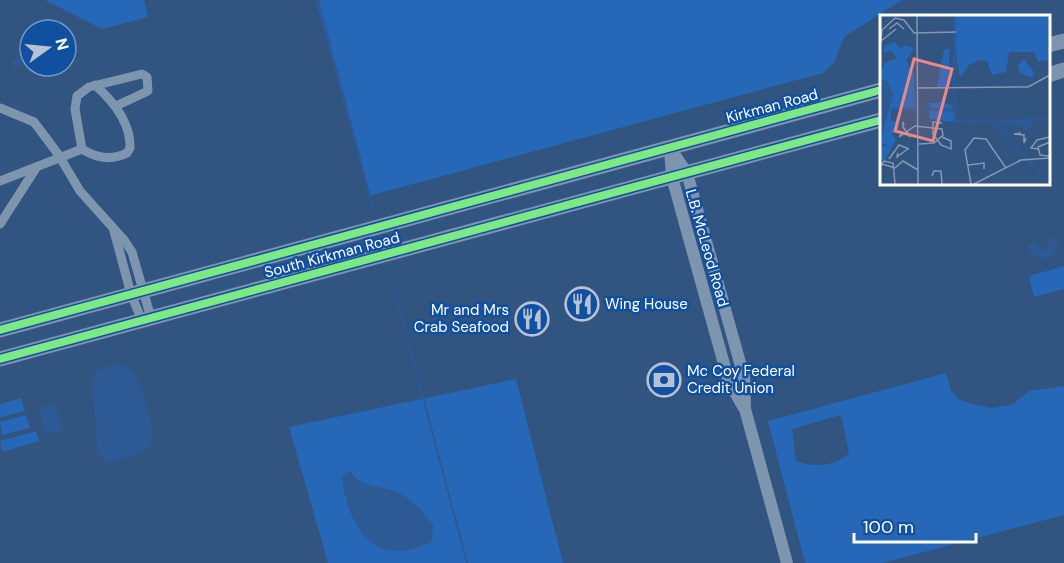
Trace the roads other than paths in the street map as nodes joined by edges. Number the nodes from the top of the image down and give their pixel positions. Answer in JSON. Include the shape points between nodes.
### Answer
{"nodes":[{"id":1,"x":1064,"y":41,"type":"edge"},
{"id":2,"x":1049,"y":45,"type":"edge"},
{"id":3,"x":1064,"y":70,"type":"edge"},
{"id":4,"x":1049,"y":74,"type":"edge"},
{"id":5,"x":95,"y":85,"type":"junction"},
{"id":6,"x":880,"y":90,"type":"edge"},
{"id":7,"x":116,"y":106,"type":"junction"},
{"id":8,"x":2,"y":113,"type":"edge"},
{"id":9,"x":880,"y":120,"type":"edge"},
{"id":10,"x":670,"y":148,"type":"junction"},
{"id":11,"x":82,"y":149,"type":"junction"},
{"id":12,"x":61,"y":158,"type":"junction"},
{"id":13,"x":36,"y":168,"type":"junction"},
{"id":14,"x":679,"y":175,"type":"junction"},
{"id":15,"x":0,"y":181,"type":"edge"},
{"id":16,"x":0,"y":224,"type":"edge"},
{"id":17,"x":138,"y":292,"type":"junction"},
{"id":18,"x":146,"y":319,"type":"junction"},
{"id":19,"x":0,"y":330,"type":"edge"},
{"id":20,"x":0,"y":359,"type":"edge"},
{"id":21,"x":787,"y":563,"type":"edge"}],
"edges":[{"from":1,"to":2,"type":"main road"},
{"from":3,"to":4,"type":"main road"},
{"from":5,"to":7,"type":"street"},
{"from":5,"to":7,"type":"street","via":[[142,74],[147,77],[148,91]]},
{"from":5,"to":11,"type":"street","via":[[77,96],[75,110]]},
{"from":6,"to":10,"type":"main road","name":"Kirkman Road"},
{"from":7,"to":11,"type":"street","via":[[130,143],[127,153],[106,158]]},
{"from":8,"to":12,"type":"street","via":[[34,122]]},
{"from":9,"to":14,"type":"main road"},
{"from":10,"to":14,"type":"street","name":"L.B. McLeod Road"},
{"from":10,"to":17,"type":"main road","name":"South Kirkman Road"},
{"from":11,"to":12,"type":"street"},
{"from":12,"to":13,"type":"street"},
{"from":12,"to":17,"type":"street","via":[[80,191],[132,252]]},
{"from":13,"to":15,"type":"street"},
{"from":13,"to":16,"type":"street"},
{"from":14,"to":18,"type":"main road","name":"South Kirkman Road"},
{"from":14,"to":21,"type":"street","name":"L.B. McLeod Road","via":[[729,382],[745,409]]},
{"from":17,"to":18,"type":"street"},
{"from":17,"to":19,"type":"main road","name":"South Kirkman Road"},
{"from":18,"to":20,"type":"main road","name":"South Kirkman Road"}]}
